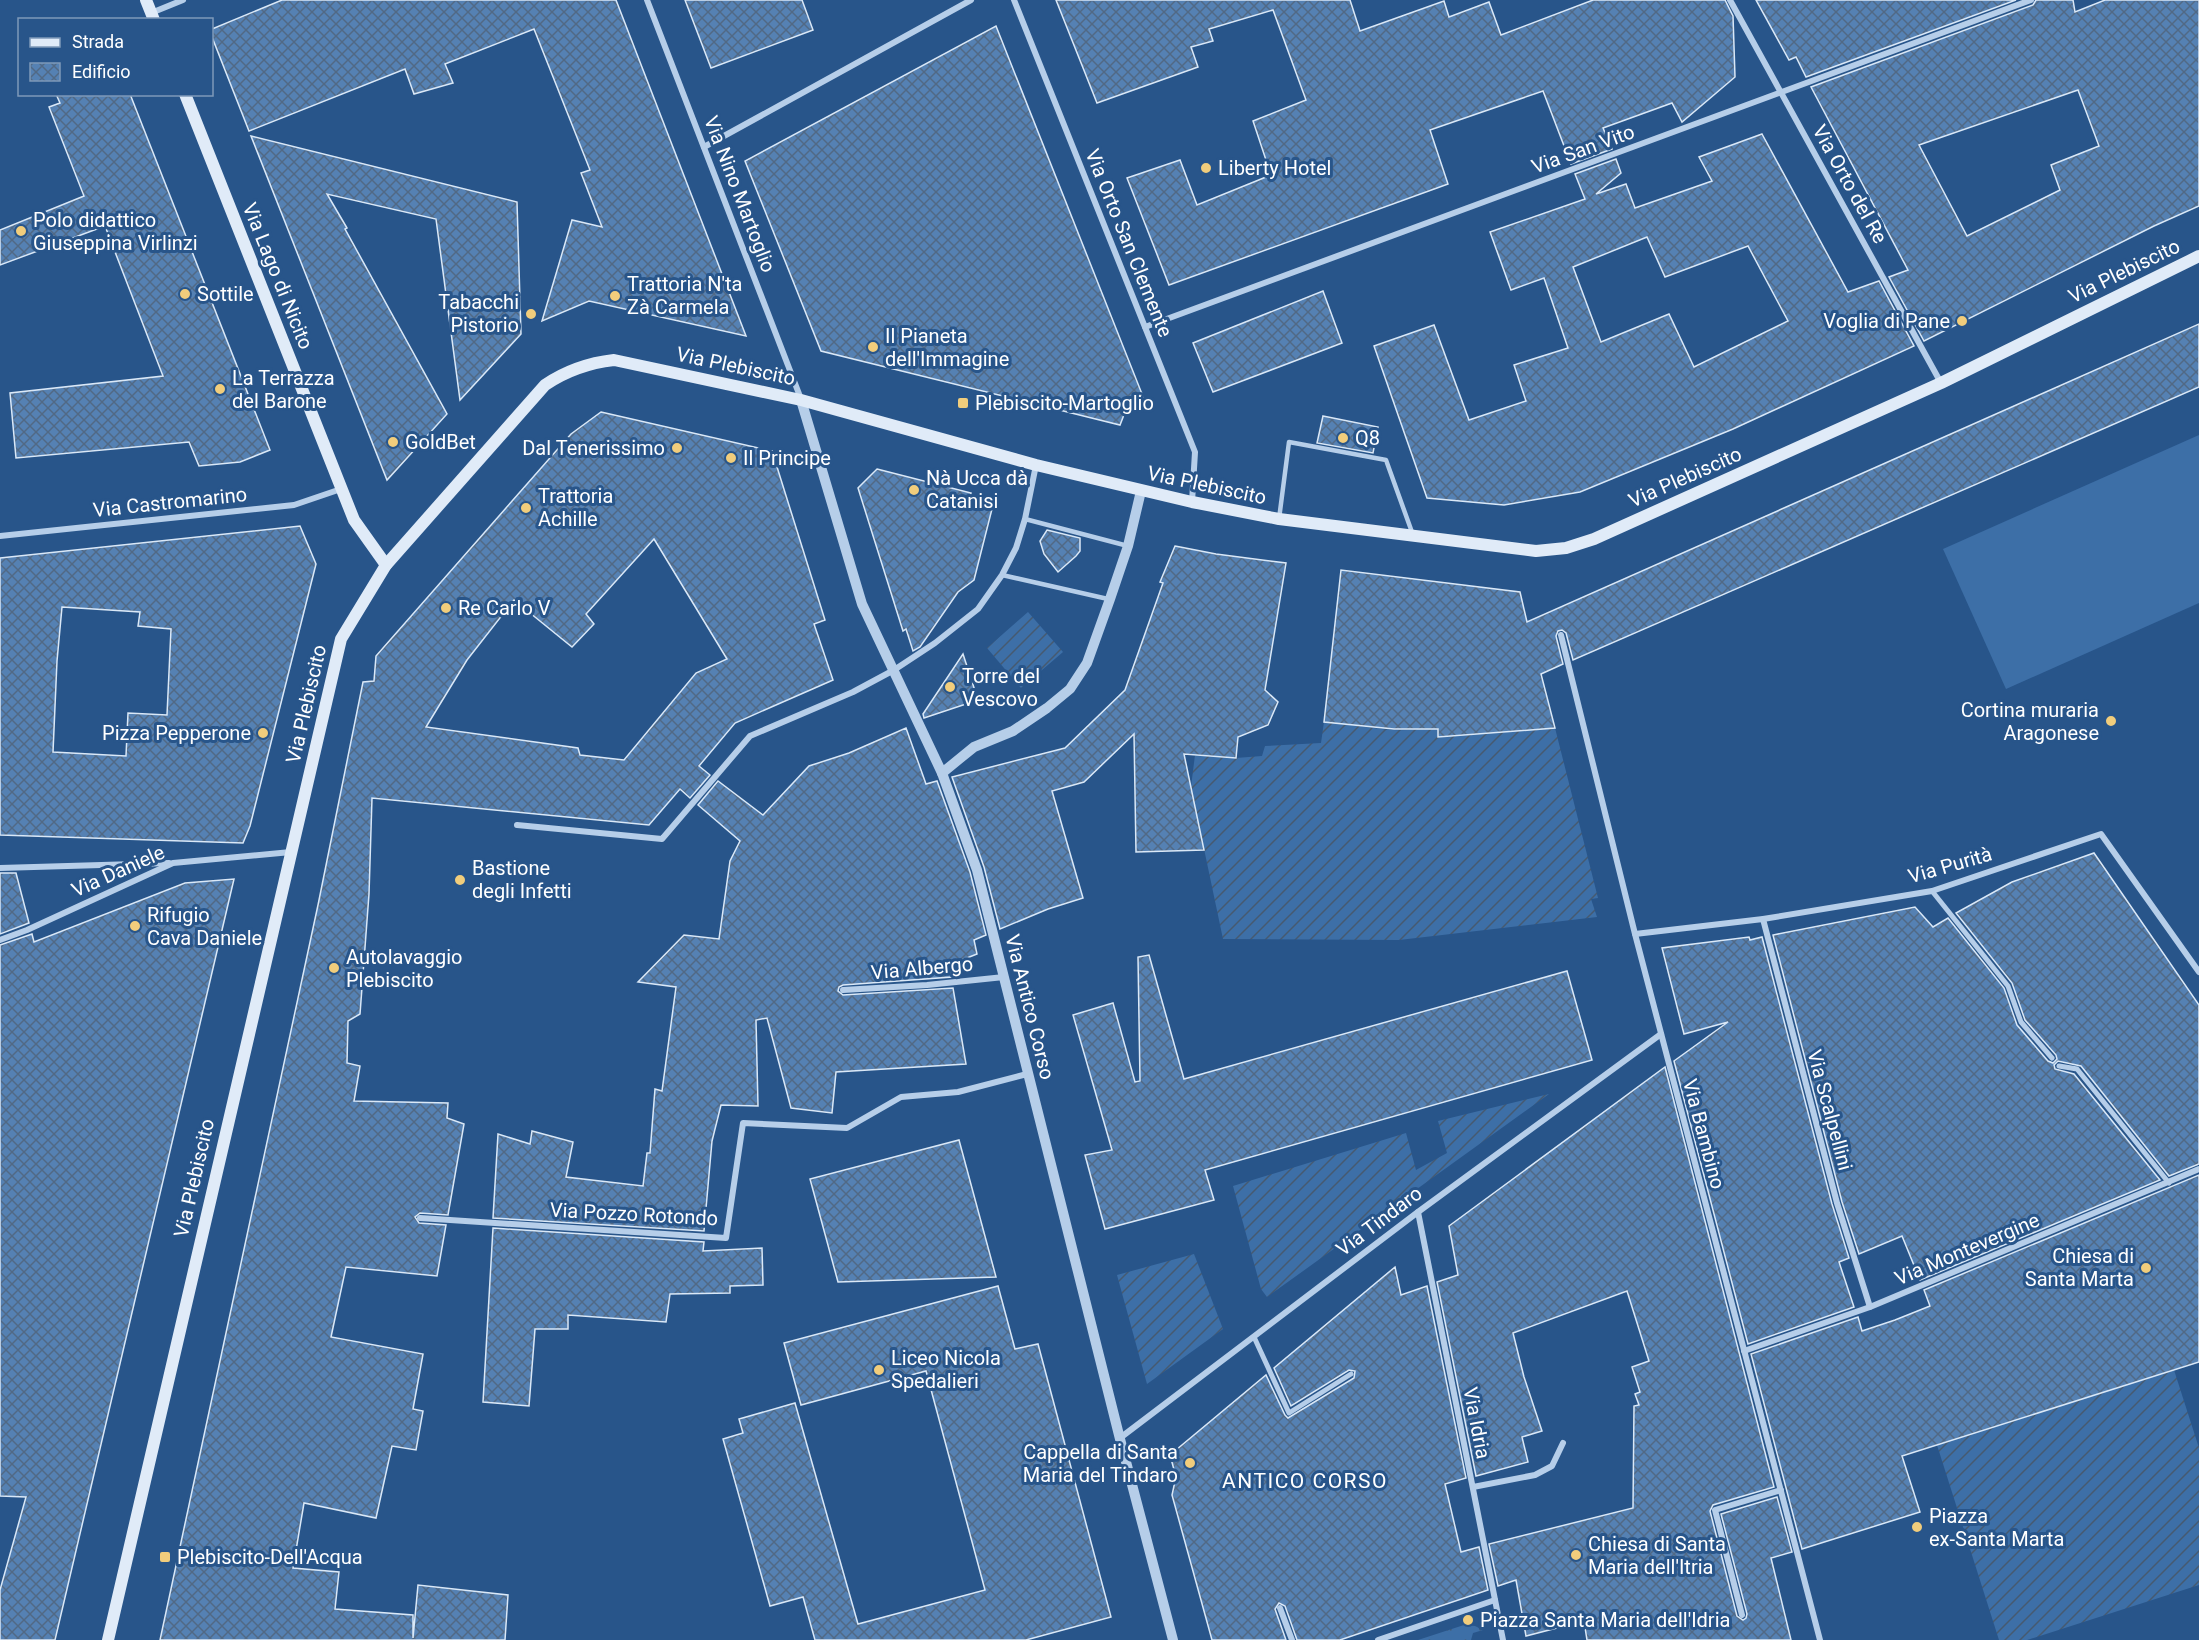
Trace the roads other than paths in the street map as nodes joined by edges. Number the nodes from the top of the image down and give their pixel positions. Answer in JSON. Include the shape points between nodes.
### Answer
{"nodes":[{"id":1,"x":146,"y":0,"type":"edge"},
{"id":2,"x":183,"y":0,"type":"edge"},
{"id":3,"x":647,"y":0,"type":"edge"},
{"id":4,"x":971,"y":0,"type":"edge"},
{"id":5,"x":1014,"y":0,"type":"edge"},
{"id":6,"x":1730,"y":0,"type":"edge"},
{"id":7,"x":2031,"y":0,"type":"edge"},
{"id":8,"x":153,"y":16,"type":"edge"},
{"id":9,"x":1781,"y":93,"type":"junction"},
{"id":10,"x":186,"y":96,"type":"edge"},
{"id":11,"x":704,"y":147,"type":"junction"},
{"id":12,"x":2199,"y":256,"type":"edge"},
{"id":13,"x":1145,"y":327,"type":"junction"},
{"id":14,"x":1941,"y":383,"type":"junction"},
{"id":15,"x":801,"y":400,"type":"junction"},
{"id":16,"x":1036,"y":465,"type":"junction"},
{"id":17,"x":341,"y":489,"type":"junction"},
{"id":18,"x":1141,"y":491,"type":"junction"},
{"id":19,"x":1192,"y":502,"type":"junction"},
{"id":20,"x":1025,"y":519,"type":"junction"},
{"id":21,"x":1279,"y":519,"type":"junction"},
{"id":22,"x":0,"y":536,"type":"edge"},
{"id":23,"x":1413,"y":538,"type":"junction"},
{"id":24,"x":1128,"y":546,"type":"junction"},
{"id":25,"x":386,"y":565,"type":"junction"},
{"id":26,"x":1002,"y":576,"type":"junction"},
{"id":27,"x":1110,"y":599,"type":"junction"},
{"id":28,"x":1561,"y":635,"type":"dead end"},
{"id":29,"x":894,"y":670,"type":"junction"},
{"id":30,"x":942,"y":773,"type":"junction"},
{"id":31,"x":517,"y":825,"type":"dead end"},
{"id":32,"x":291,"y":852,"type":"junction"},
{"id":33,"x":172,"y":863,"type":"junction"},
{"id":34,"x":0,"y":868,"type":"edge"},
{"id":35,"x":1932,"y":891,"type":"junction"},
{"id":36,"x":1763,"y":919,"type":"junction"},
{"id":37,"x":1635,"y":934,"type":"junction"},
{"id":38,"x":0,"y":940,"type":"edge"},
{"id":39,"x":2199,"y":972,"type":"edge"},
{"id":40,"x":1005,"y":977,"type":"junction"},
{"id":41,"x":843,"y":990,"type":"dead end"},
{"id":42,"x":1661,"y":1034,"type":"junction"},
{"id":43,"x":2052,"y":1058,"type":"dead end"},
{"id":44,"x":2059,"y":1066,"type":"dead end"},
{"id":45,"x":1027,"y":1074,"type":"junction"},
{"id":46,"x":2199,"y":1169,"type":"edge"},
{"id":47,"x":2169,"y":1183,"type":"junction"},
{"id":48,"x":1418,"y":1212,"type":"junction"},
{"id":49,"x":420,"y":1218,"type":"dead end"},
{"id":50,"x":1870,"y":1307,"type":"junction"},
{"id":51,"x":1254,"y":1337,"type":"junction"},
{"id":52,"x":1744,"y":1351,"type":"junction"},
{"id":53,"x":1351,"y":1374,"type":"dead end"},
{"id":54,"x":1120,"y":1439,"type":"junction"},
{"id":55,"x":1563,"y":1443,"type":"dead end"},
{"id":56,"x":1473,"y":1487,"type":"junction"},
{"id":57,"x":1781,"y":1490,"type":"junction"},
{"id":58,"x":1495,"y":1600,"type":"junction"},
{"id":59,"x":1280,"y":1608,"type":"dead end"},
{"id":60,"x":1742,"y":1615,"type":"dead end"},
{"id":61,"x":1389,"y":1638,"type":"edge"},
{"id":62,"x":108,"y":1640,"type":"edge"},
{"id":63,"x":1173,"y":1640,"type":"edge"},
{"id":64,"x":1292,"y":1640,"type":"edge"},
{"id":65,"x":1378,"y":1640,"type":"edge"},
{"id":66,"x":1503,"y":1640,"type":"edge"},
{"id":67,"x":1820,"y":1640,"type":"edge"}],
"edges":[{"from":1,"to":8,"type":"main road"},
{"from":2,"to":8,"type":"street"},
{"from":3,"to":11,"type":"street","name":"Via Nino Martoglio"},
{"from":4,"to":11,"type":"street"},
{"from":5,"to":13,"type":"street","name":"Via Orto San Clemente"},
{"from":6,"to":9,"type":"street","name":"Via Orto del Re"},
{"from":7,"to":9,"type":"street","name":"Via San Vito"},
{"from":9,"to":13,"type":"street","name":"Via San Vito"},
{"from":9,"to":14,"type":"street","name":"Via Orto del Re"},
{"from":10,"to":17,"type":"main road","name":"Via Lago di Nicito"},
{"from":11,"to":15,"type":"street","name":"Via Nino Martoglio"},
{"from":12,"to":14,"type":"main road","name":"Via Plebiscito"},
{"from":13,"to":19,"type":"street","name":"Via Orto San Clemente","via":[[1195,452]]},
{"from":14,"to":23,"type":"main road","name":"Via Plebiscito","via":[[1594,539],[1566,548],[1536,551]]},
{"from":15,"to":16,"type":"main road","name":"Via Plebiscito"},
{"from":15,"to":25,"type":"main road","name":"Via Plebiscito","via":[[614,360],[563,373],[545,385]]},
{"from":15,"to":29,"type":"street","name":"Via Antico Corso","via":[[862,604]]},
{"from":16,"to":18,"type":"main road","name":"Via Plebiscito"},
{"from":16,"to":20,"type":"street"},
{"from":17,"to":22,"type":"street","name":"Via Castromarino","via":[[294,505]]},
{"from":17,"to":25,"type":"main road","name":"Via Lago di Nicito","via":[[354,520]]},
{"from":18,"to":19,"type":"main road","name":"Via Plebiscito"},
{"from":18,"to":24,"type":"street"},
{"from":19,"to":21,"type":"main road","name":"Via Plebiscito"},
{"from":20,"to":24,"type":"lane"},
{"from":20,"to":26,"type":"street"},
{"from":21,"to":23,"type":"main road","name":"Via Plebiscito"},
{"from":21,"to":23,"type":"lane","via":[[1289,442],[1386,460]]},
{"from":24,"to":27,"type":"street"},
{"from":25,"to":32,"type":"main road","name":"Via Plebiscito","via":[[341,639]]},
{"from":26,"to":27,"type":"lane"},
{"from":26,"to":29,"type":"street","via":[[978,609]]},
{"from":27,"to":30,"type":"street","via":[[1087,663],[1070,689],[1013,731],[974,747]]},
{"from":28,"to":37,"type":"street","name":"Via Bambino"},
{"from":29,"to":30,"type":"street","name":"Via Antico Corso"},
{"from":29,"to":31,"type":"street","via":[[750,736],[662,839]]},
{"from":30,"to":40,"type":"street","name":"Via Antico Corso","via":[[976,870]]},
{"from":32,"to":33,"type":"street","name":"Via Daniele"},
{"from":32,"to":62,"type":"main road","name":"Via Plebiscito"},
{"from":33,"to":34,"type":"street"},
{"from":33,"to":38,"type":"street","name":"Via Daniele"},
{"from":35,"to":36,"type":"street","name":"Via Purità"},
{"from":35,"to":39,"type":"street","name":"Via Purità","via":[[2102,834]]},
{"from":35,"to":43,"type":"street","via":[[2008,986],[2021,1022]]},
{"from":36,"to":37,"type":"street","name":"Via Purità"},
{"from":36,"to":50,"type":"street","name":"Via Scalpellini","via":[[1837,1203]]},
{"from":37,"to":42,"type":"street","name":"Via Bambino"},
{"from":40,"to":41,"type":"street","name":"Via Albergo"},
{"from":40,"to":45,"type":"street","name":"Via Antico Corso"},
{"from":42,"to":48,"type":"street","name":"Via Tindaro"},
{"from":42,"to":52,"type":"street","name":"Via Bambino"},
{"from":44,"to":47,"type":"street","via":[[2077,1069]]},
{"from":45,"to":49,"type":"street","name":"Via Pozzo Rotondo","via":[[958,1092],[901,1097],[847,1128],[743,1123],[726,1238]]},
{"from":45,"to":54,"type":"street","name":"Via Antico Corso"},
{"from":46,"to":47,"type":"street","name":"Via Montevergine"},
{"from":47,"to":50,"type":"street","name":"Via Montevergine"},
{"from":48,"to":51,"type":"street","name":"Via Tindaro"},
{"from":48,"to":56,"type":"street","name":"Via Idria"},
{"from":50,"to":52,"type":"street","name":"Via Montevergine"},
{"from":51,"to":53,"type":"street","via":[[1289,1413]]},
{"from":51,"to":54,"type":"street","name":"Via Tindaro"},
{"from":52,"to":57,"type":"street","name":"Via Bambino"},
{"from":54,"to":63,"type":"street","name":"Via Antico Corso"},
{"from":55,"to":56,"type":"street","via":[[1552,1466],[1535,1475]]},
{"from":56,"to":58,"type":"street","name":"Via Idria"},
{"from":57,"to":60,"type":"street","via":[[1715,1510]]},
{"from":57,"to":67,"type":"street","name":"Via Bambino"},
{"from":58,"to":61,"type":"street"},
{"from":58,"to":66,"type":"street","name":"Via Idria"},
{"from":59,"to":64,"type":"street"},
{"from":61,"to":65,"type":"street"}]}
